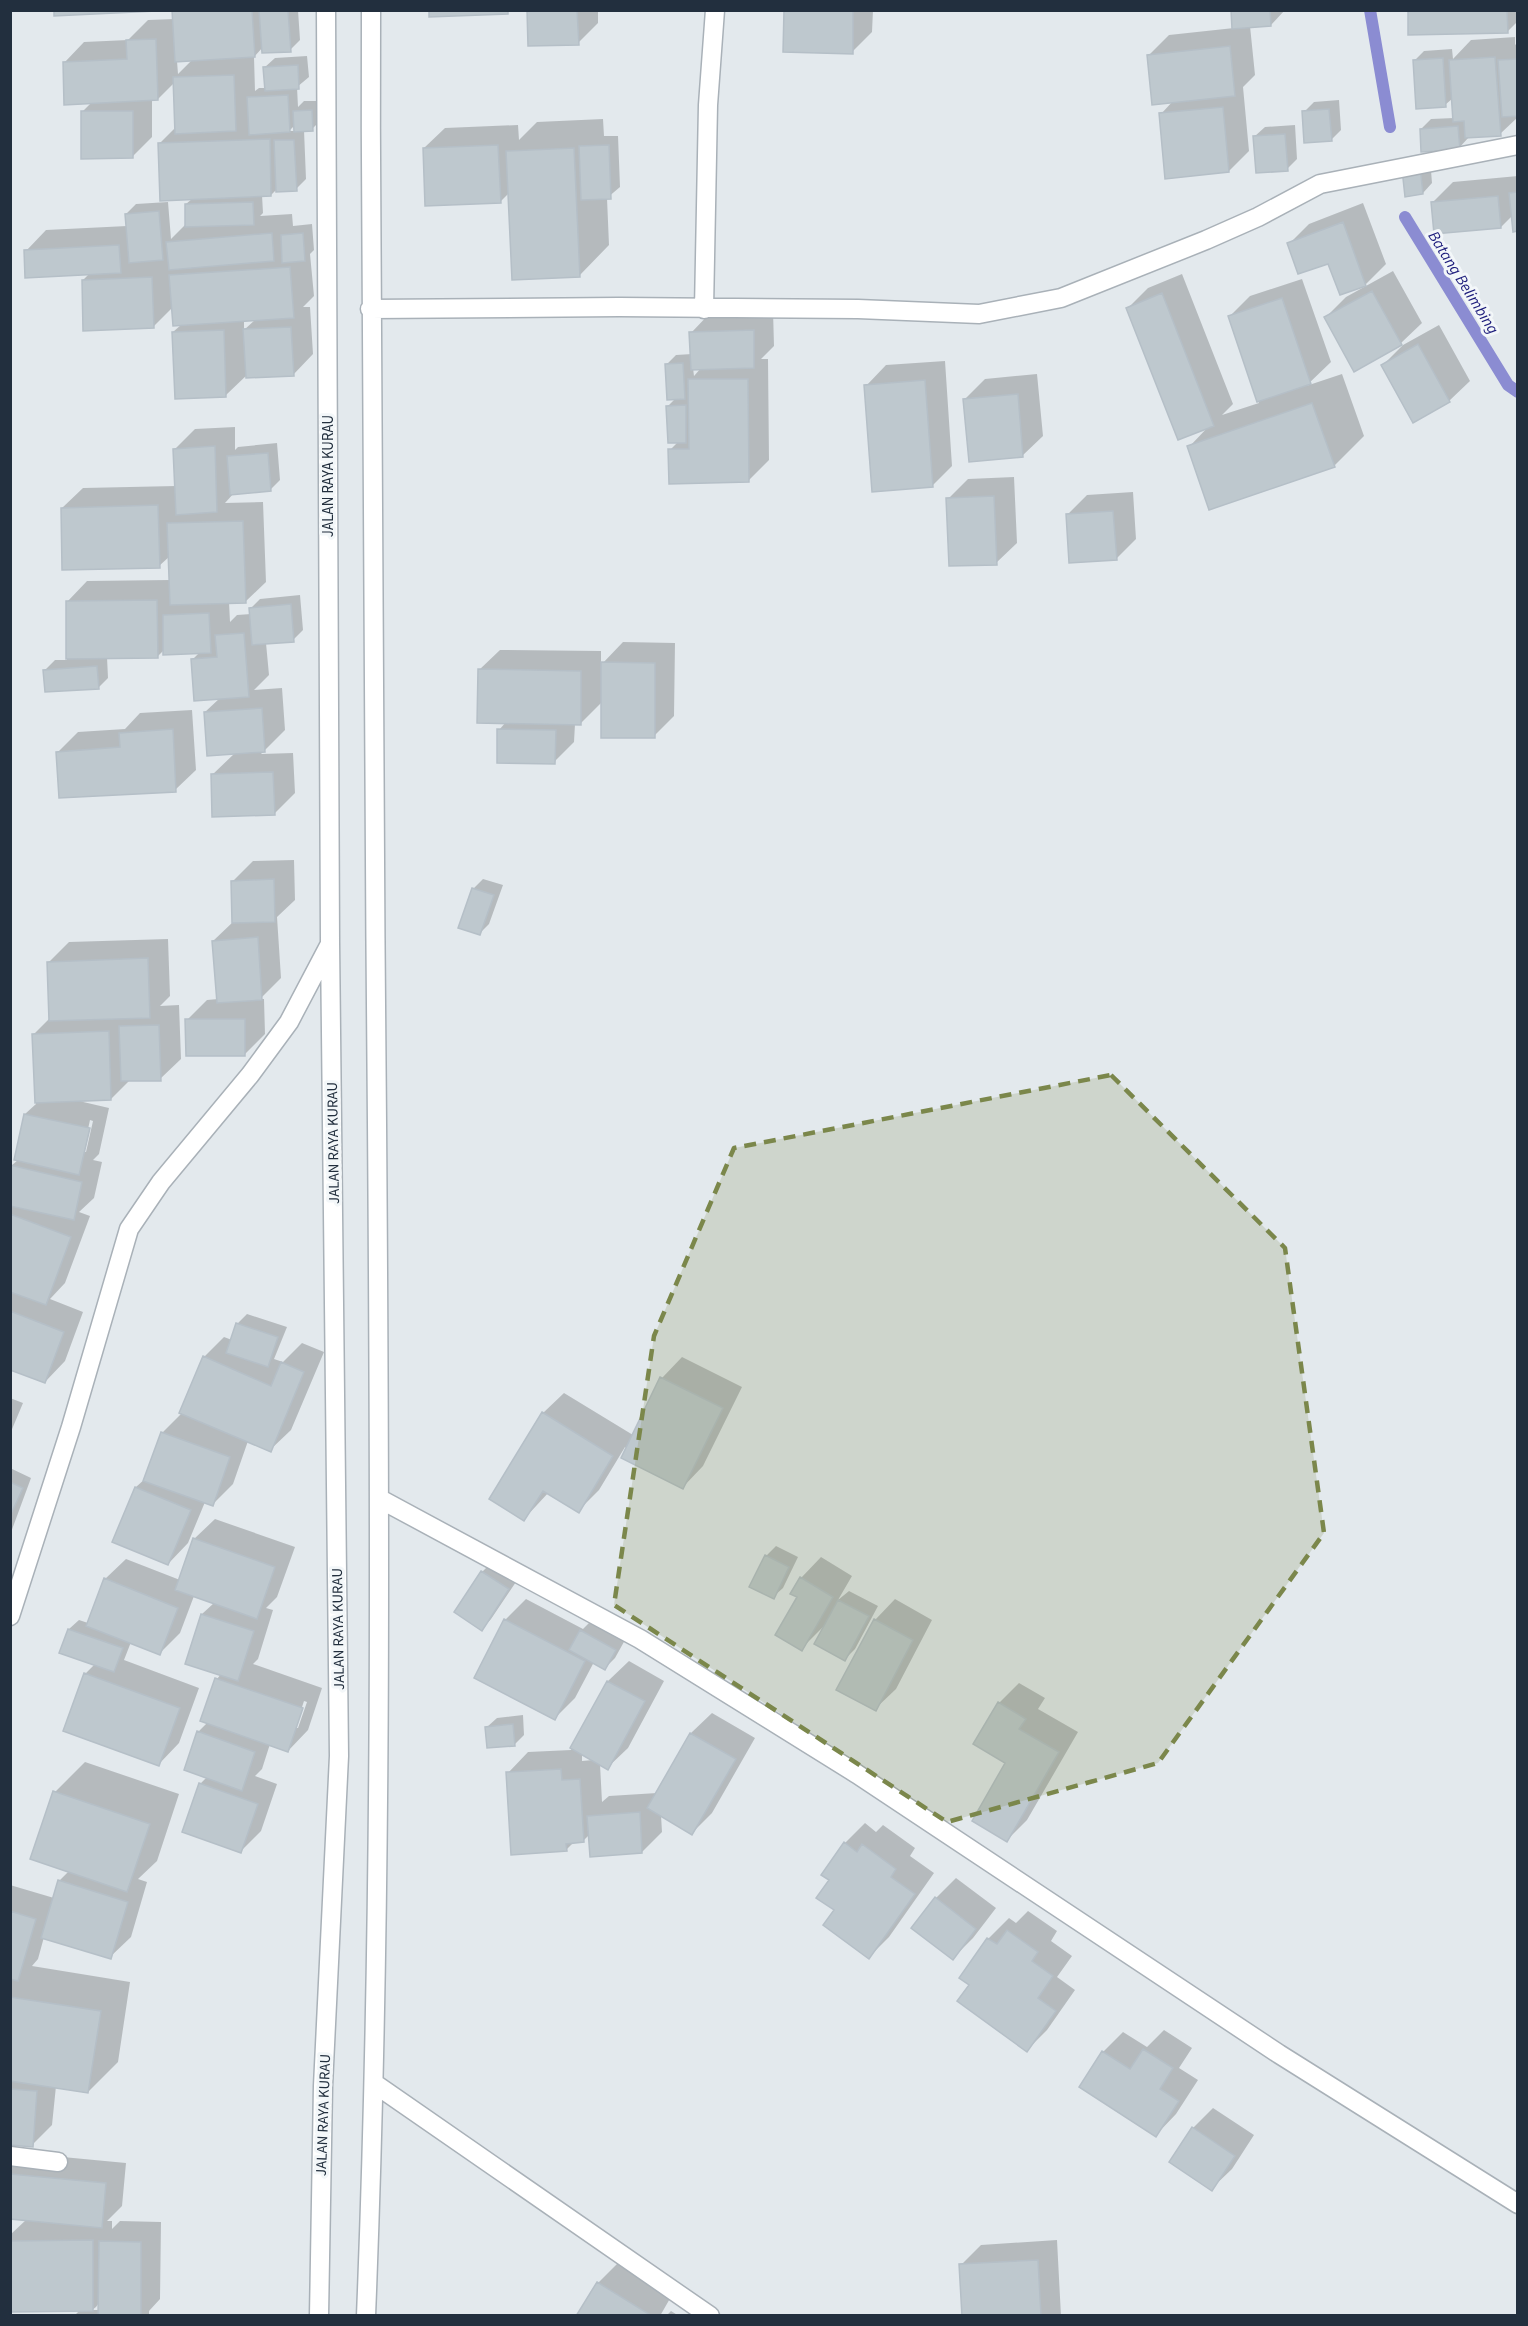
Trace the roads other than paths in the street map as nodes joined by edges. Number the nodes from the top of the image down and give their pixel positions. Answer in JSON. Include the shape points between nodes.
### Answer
{"nodes":[{"id":1,"x":326,"y":10,"type":"edge"},
{"id":2,"x":371,"y":10,"type":"edge"},
{"id":3,"x":715,"y":10,"type":"edge"},
{"id":4,"x":1518,"y":145,"type":"edge"},
{"id":5,"x":370,"y":309,"type":"junction"},
{"id":6,"x":704,"y":309,"type":"junction"},
{"id":7,"x":330,"y":942,"type":"junction"},
{"id":8,"x":380,"y":1499,"type":"junction"},
{"id":9,"x":10,"y":1616,"type":"edge"},
{"id":10,"x":375,"y":2084,"type":"junction"},
{"id":11,"x":10,"y":2156,"type":"edge"},
{"id":12,"x":58,"y":2162,"type":"dead end"},
{"id":13,"x":1518,"y":2204,"type":"edge"},
{"id":14,"x":319,"y":2316,"type":"edge"},
{"id":15,"x":366,"y":2316,"type":"edge"},
{"id":16,"x":710,"y":2316,"type":"edge"}],
"edges":[{"from":1,"to":7,"type":"street","name":"JALAN RAYA KURAU"},
{"from":2,"to":5,"type":"street"},
{"from":3,"to":6,"type":"street","via":[[708,105]]},
{"from":4,"to":6,"type":"street","via":[[1320,184],[1206,240],[1061,298],[979,314]]},
{"from":5,"to":6,"type":"street"},
{"from":5,"to":8,"type":"street"},
{"from":7,"to":9,"type":"street","name":"JALAN RAYA KURAU","via":[[289,1022],[161,1182],[129,1229]]},
{"from":7,"to":14,"type":"street","name":"JALAN RAYA KURAU","via":[[339,1756],[323,2086]]},
{"from":8,"to":10,"type":"street"},
{"from":8,"to":13,"type":"street","via":[[670,1658],[867,1780],[1279,2054]]},
{"from":10,"to":15,"type":"street"},
{"from":10,"to":16,"type":"street"},
{"from":11,"to":12,"type":"street"}]}
